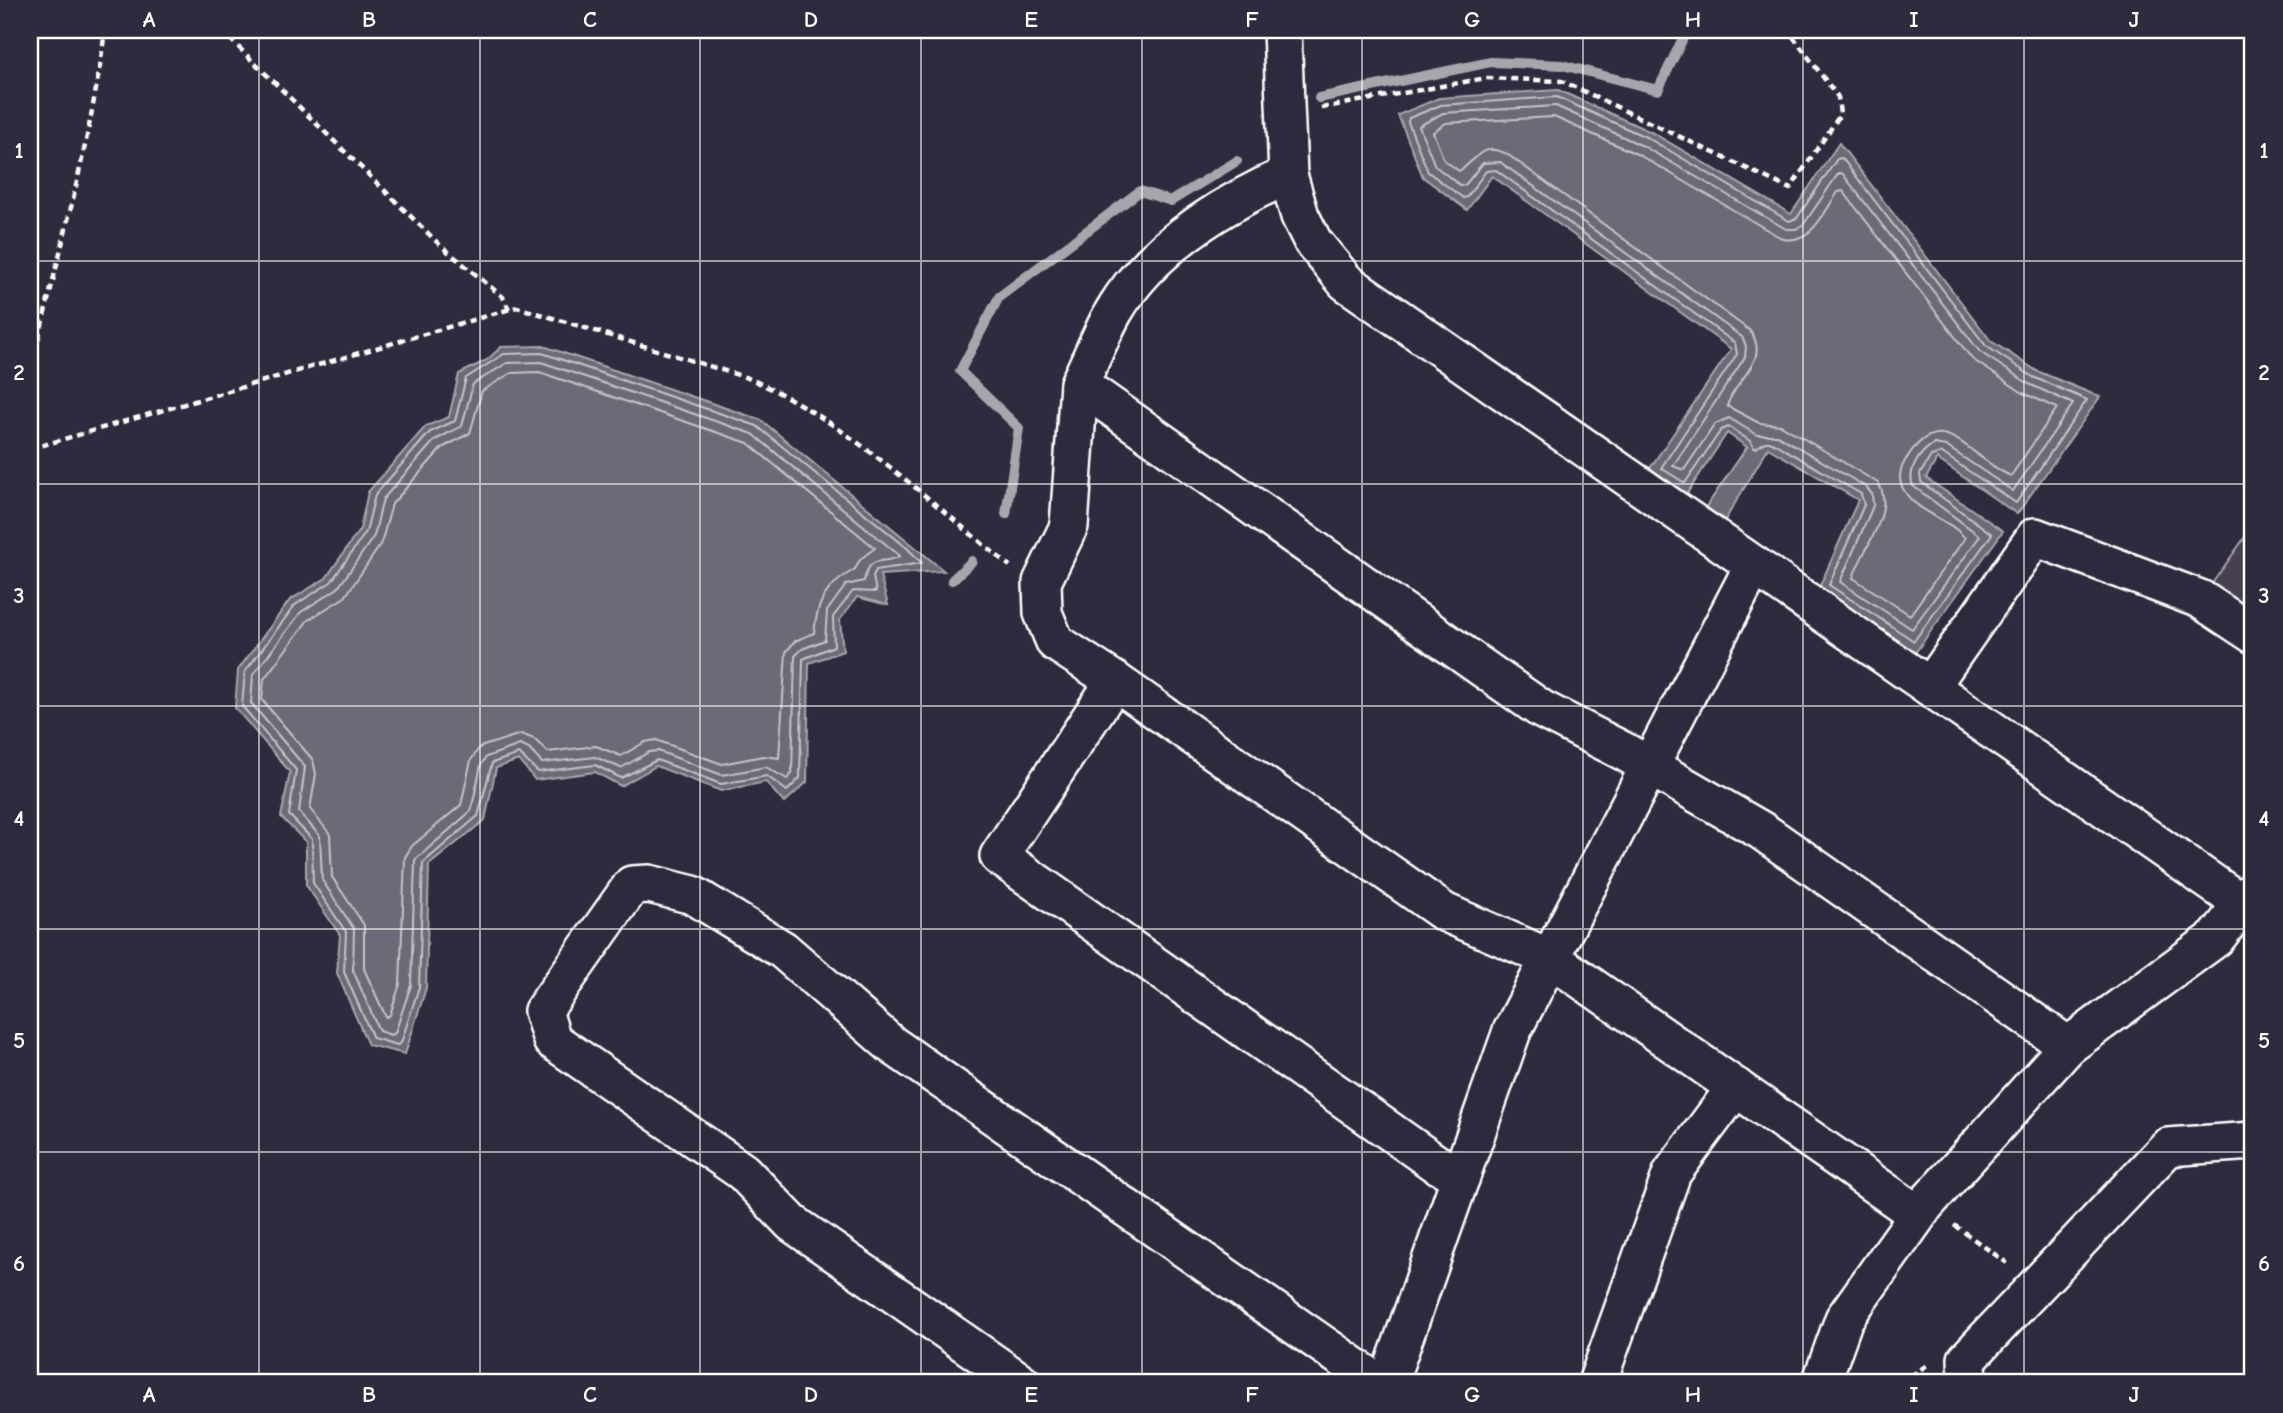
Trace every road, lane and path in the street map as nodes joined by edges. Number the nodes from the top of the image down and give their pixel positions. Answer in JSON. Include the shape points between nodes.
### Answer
{"nodes":[{"id":1,"x":105,"y":30,"type":"edge"},
{"id":2,"x":221,"y":30,"type":"edge"},
{"id":3,"x":1282,"y":30,"type":"edge"},
{"id":4,"x":1787,"y":30,"type":"edge"},
{"id":5,"x":1288,"y":121,"type":"junction"},
{"id":6,"x":1288,"y":175,"type":"junction"},
{"id":7,"x":509,"y":309,"type":"junction"},
{"id":8,"x":30,"y":374,"type":"edge"},
{"id":9,"x":1079,"y":384,"type":"junction"},
{"id":10,"x":30,"y":449,"type":"edge"},
{"id":11,"x":1754,"y":565,"type":"junction"},
{"id":12,"x":1042,"y":582,"type":"junction"},
{"id":13,"x":2253,"y":634,"type":"edge"},
{"id":14,"x":1115,"y":681,"type":"junction"},
{"id":15,"x":1930,"y":687,"type":"junction"},
{"id":16,"x":1651,"y":767,"type":"junction"},
{"id":17,"x":2249,"y":898,"type":"edge"},
{"id":18,"x":1552,"y":959,"type":"junction"},
{"id":19,"x":2068,"y":1046,"type":"junction"},
{"id":20,"x":1736,"y":1087,"type":"junction"},
{"id":21,"x":2253,"y":1142,"type":"edge"},
{"id":22,"x":1461,"y":1177,"type":"junction"},
{"id":23,"x":1921,"y":1209,"type":"junction"},
{"id":24,"x":2008,"y":1264,"type":"dead end"},
{"id":25,"x":1022,"y":1383,"type":"edge"},
{"id":26,"x":1378,"y":1383,"type":"edge"},
{"id":27,"x":1388,"y":1383,"type":"edge"},
{"id":28,"x":1597,"y":1383,"type":"edge"},
{"id":29,"x":1821,"y":1383,"type":"edge"},
{"id":30,"x":1968,"y":1383,"type":"edge"}],
"edges":[{"from":1,"to":8,"type":"path","via":[[65,238]]},
{"from":2,"to":7,"type":"path","via":[[440,245],[503,297]]},
{"from":3,"to":5,"type":"street"},
{"from":4,"to":5,"type":"path","via":[[1839,97],[1840,115],[1790,189],[1562,81],[1486,78],[1329,105]]},
{"from":5,"to":6,"type":"street"},
{"from":6,"to":9,"type":"street","via":[[1250,192],[1157,256],[1114,310]]},
{"from":6,"to":11,"type":"street","via":[[1313,242],[1346,282]]},
{"from":7,"to":10,"type":"path"},
{"from":7,"to":12,"type":"path","via":[[517,307],[779,391],[823,417],[1013,568]]},
{"from":9,"to":12,"type":"street","via":[[1069,526]]},
{"from":9,"to":16,"type":"street","via":[[1541,709]]},
{"from":11,"to":15,"type":"street"},
{"from":11,"to":16,"type":"street"},
{"from":12,"to":14,"type":"street","via":[[1043,612],[1055,642]]},
{"from":13,"to":15,"type":"street","via":[[2200,598],[2035,537]]},
{"from":14,"to":18,"type":"street","via":[[1444,912]]},
{"from":14,"to":22,"type":"street","via":[[999,856]]},
{"from":15,"to":17,"type":"street"},
{"from":16,"to":18,"type":"street"},
{"from":16,"to":19,"type":"street","via":[[1762,831]]},
{"from":17,"to":19,"type":"street","via":[[2216,938]]},
{"from":18,"to":20,"type":"street"},
{"from":18,"to":22,"type":"street","via":[[1512,1031]]},
{"from":19,"to":23,"type":"street"},
{"from":20,"to":23,"type":"street"},
{"from":20,"to":28,"type":"street","via":[[1672,1173]]},
{"from":21,"to":30,"type":"street","via":[[2168,1147],[1967,1359]]},
{"from":22,"to":27,"type":"street"},
{"from":23,"to":24,"type":"path"},
{"from":23,"to":29,"type":"street","via":[[1844,1319]]},
{"from":25,"to":26,"type":"street","via":[[792,1223],[743,1172],[552,1040],[543,1011],[632,886],[649,884],[692,895],[783,950],[892,1045]]}]}
